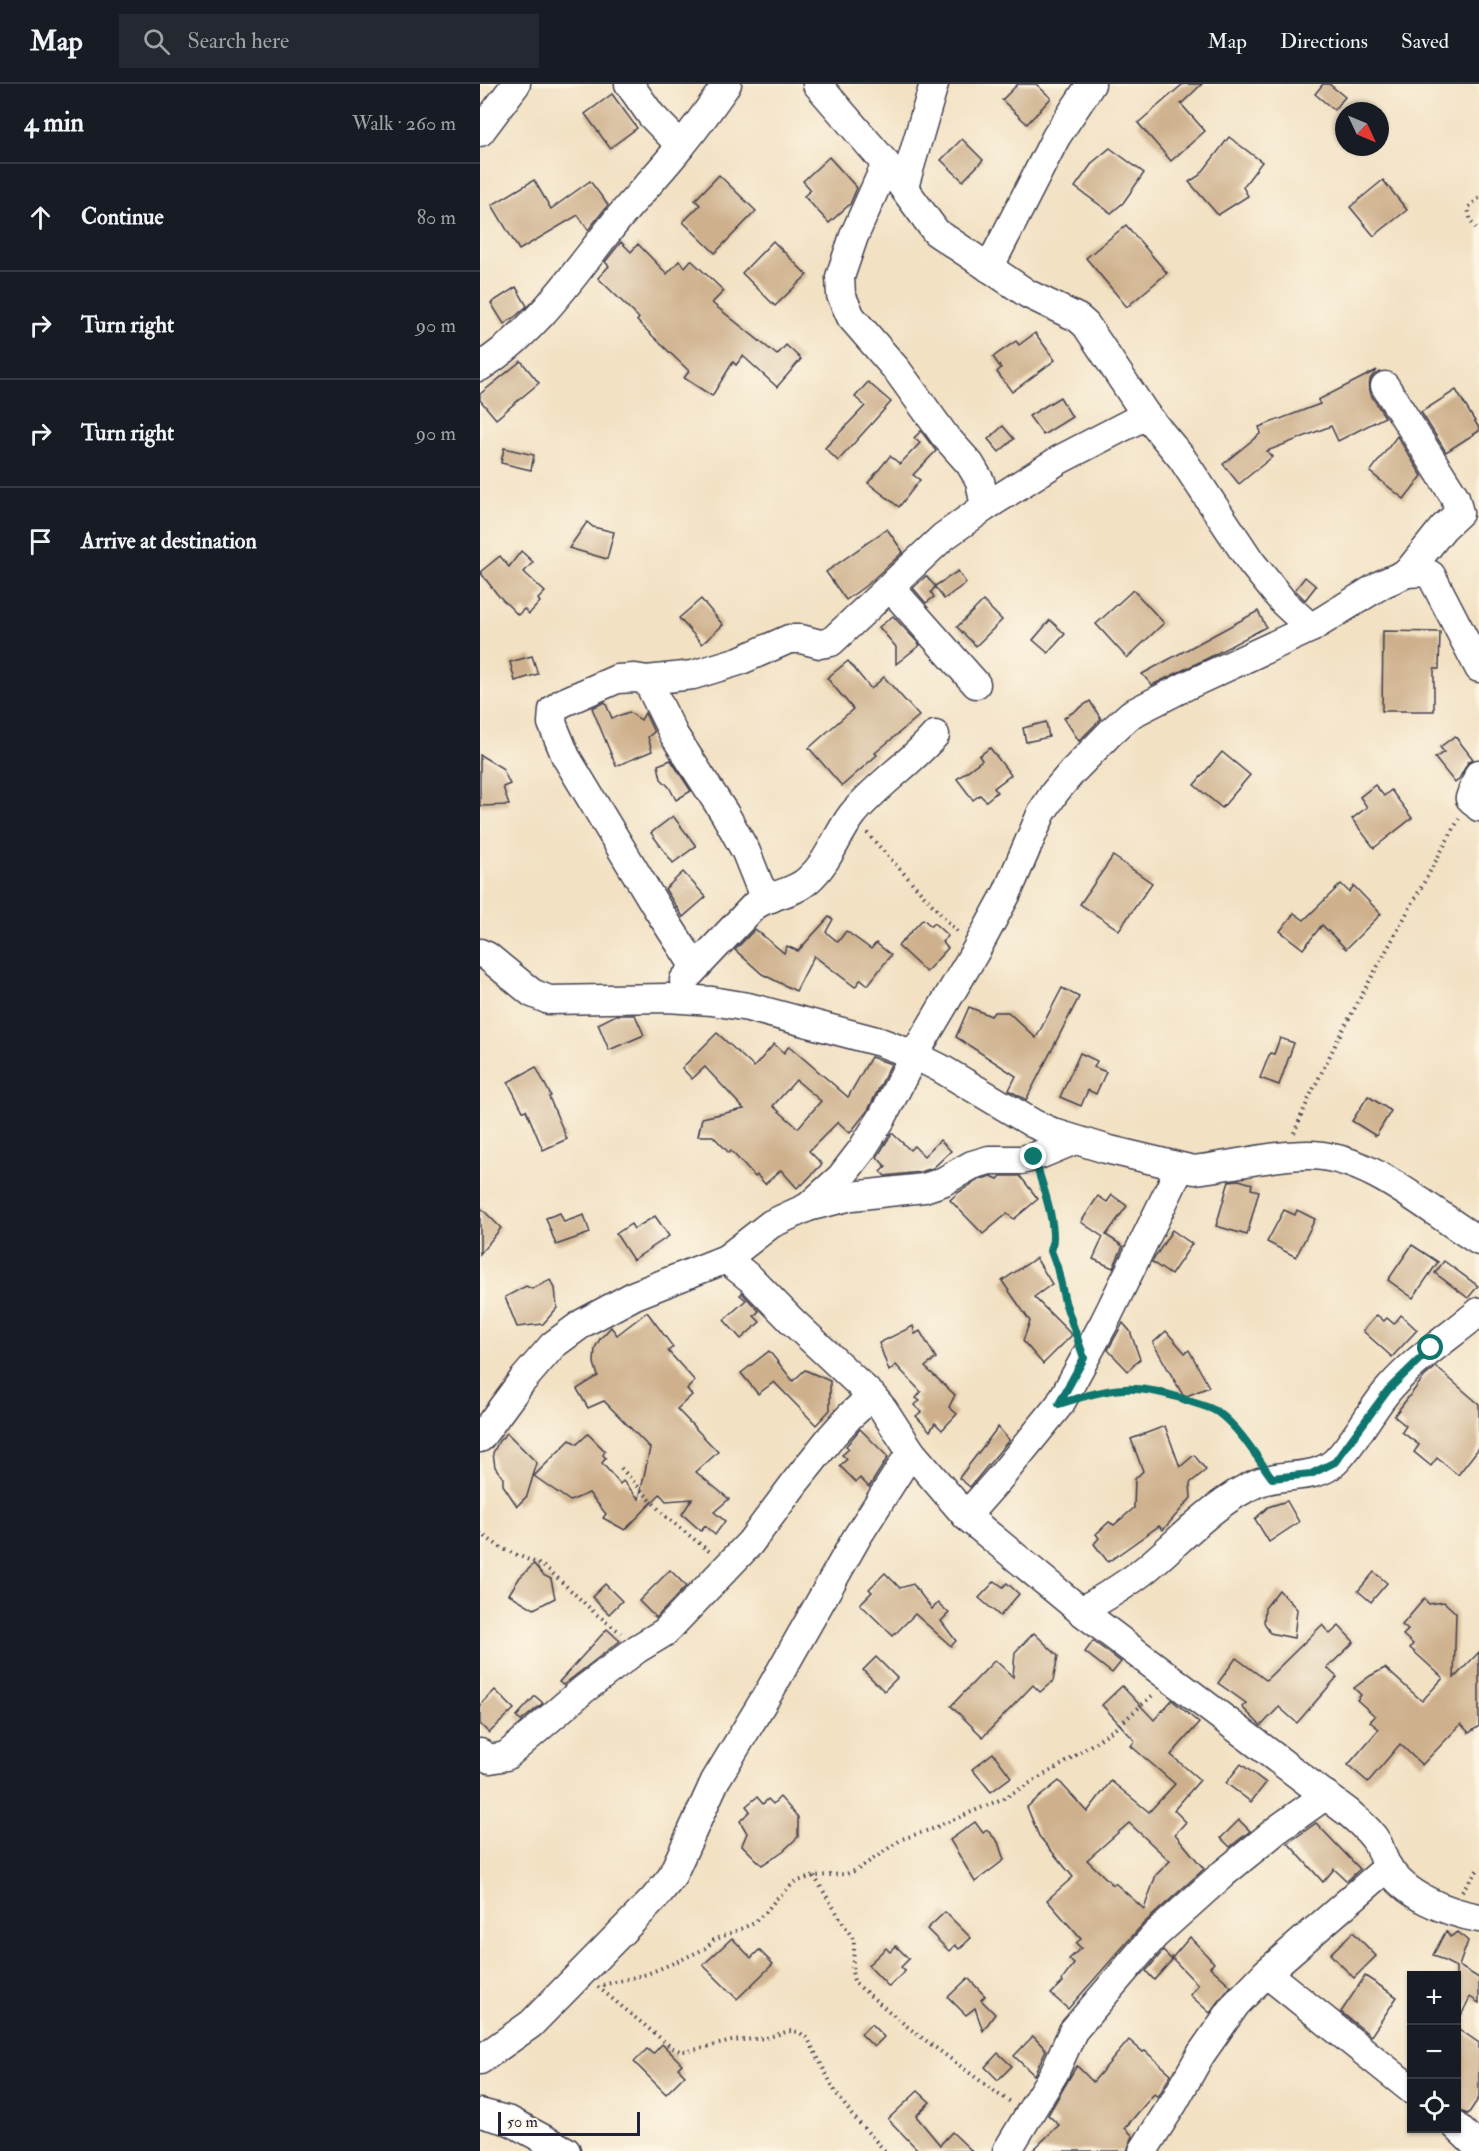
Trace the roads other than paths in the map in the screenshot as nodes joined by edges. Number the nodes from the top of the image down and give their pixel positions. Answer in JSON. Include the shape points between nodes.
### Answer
{"nodes":[{"id":1,"x":516,"y":84,"type":"edge"},
{"id":2,"x":629,"y":84,"type":"edge"},
{"id":3,"x":727,"y":84,"type":"edge"},
{"id":4,"x":817,"y":84,"type":"edge"},
{"id":5,"x":934,"y":84,"type":"edge"},
{"id":6,"x":1090,"y":84,"type":"edge"},
{"id":7,"x":480,"y":132,"type":"edge"},
{"id":8,"x":681,"y":146,"type":"junction"},
{"id":9,"x":886,"y":164,"type":"junction"},
{"id":10,"x":904,"y":187,"type":"junction"},
{"id":11,"x":989,"y":268,"type":"junction"},
{"id":12,"x":481,"y":365,"type":"edge"},
{"id":13,"x":1385,"y":386,"type":"dead end"},
{"id":14,"x":1146,"y":415,"type":"junction"},
{"id":15,"x":985,"y":507,"type":"junction"},
{"id":16,"x":1407,"y":573,"type":"junction"},
{"id":17,"x":890,"y":587,"type":"junction"},
{"id":18,"x":1311,"y":628,"type":"junction"},
{"id":19,"x":1479,"y":669,"type":"edge"},
{"id":20,"x":647,"y":680,"type":"junction"},
{"id":21,"x":976,"y":684,"type":"dead end"},
{"id":22,"x":935,"y":735,"type":"dead end"},
{"id":23,"x":771,"y":898,"type":"junction"},
{"id":24,"x":480,"y":953,"type":"edge"},
{"id":25,"x":695,"y":967,"type":"junction"},
{"id":26,"x":667,"y":998,"type":"junction"},
{"id":27,"x":914,"y":1054,"type":"junction"},
{"id":28,"x":1075,"y":1140,"type":"junction"},
{"id":29,"x":1180,"y":1167,"type":"junction"},
{"id":30,"x":808,"y":1207,"type":"junction"},
{"id":31,"x":1479,"y":1241,"type":"edge"},
{"id":32,"x":726,"y":1260,"type":"junction"},
{"id":33,"x":1479,"y":1312,"type":"edge"},
{"id":34,"x":872,"y":1396,"type":"junction"},
{"id":35,"x":480,"y":1438,"type":"edge"},
{"id":36,"x":912,"y":1452,"type":"junction"},
{"id":37,"x":966,"y":1516,"type":"junction"},
{"id":38,"x":1081,"y":1611,"type":"junction"},
{"id":39,"x":480,"y":1753,"type":"edge"},
{"id":40,"x":1326,"y":1795,"type":"junction"},
{"id":41,"x":1388,"y":1867,"type":"junction"},
{"id":42,"x":1479,"y":1918,"type":"edge"},
{"id":43,"x":1266,"y":1973,"type":"junction"},
{"id":44,"x":480,"y":2060,"type":"edge"},
{"id":45,"x":1407,"y":2087,"type":"edge"},
{"id":46,"x":480,"y":2113,"type":"edge"},
{"id":47,"x":1461,"y":2131,"type":"edge"},
{"id":48,"x":1479,"y":2148,"type":"edge"},
{"id":49,"x":566,"y":2151,"type":"edge"},
{"id":50,"x":1007,"y":2151,"type":"edge"},
{"id":51,"x":1143,"y":2151,"type":"edge"}],
"edges":[{"from":1,"to":7,"type":"street"},
{"from":2,"to":8,"type":"street","via":[[651,115]]},
{"from":3,"to":8,"type":"street"},
{"from":4,"to":9,"type":"street"},
{"from":5,"to":10,"type":"street"},
{"from":6,"to":11,"type":"street","via":[[1056,137]]},
{"from":8,"to":12,"type":"street","via":[[527,331]]},
{"from":9,"to":10,"type":"street"},
{"from":9,"to":15,"type":"street","via":[[840,277],[841,296],[852,317],[970,464],[980,481]]},
{"from":10,"to":11,"type":"street","via":[[936,232]]},
{"from":11,"to":14,"type":"street","via":[[1039,300],[1082,321]]},
{"from":13,"to":16,"type":"street","via":[[1455,497],[1459,513]]},
{"from":14,"to":15,"type":"street","via":[[1059,460]]},
{"from":14,"to":18,"type":"street","via":[[1181,457],[1258,570],[1284,603]]},
{"from":15,"to":17,"type":"street","via":[[943,537]]},
{"from":16,"to":18,"type":"street"},
{"from":16,"to":19,"type":"street","via":[[1431,575]]},
{"from":17,"to":20,"type":"street","via":[[831,642],[789,639],[713,670]]},
{"from":17,"to":21,"type":"street"},
{"from":18,"to":27,"type":"street","via":[[1131,714],[1072,772],[1047,805],[1007,893]]},
{"from":20,"to":23,"type":"street","via":[[674,735],[741,843],[760,887]]},
{"from":20,"to":25,"type":"street","via":[[624,678],[600,685],[557,706],[552,723],[566,757]]},
{"from":22,"to":23,"type":"street","via":[[852,816],[815,874],[793,890]]},
{"from":23,"to":25,"type":"street","via":[[754,906]]},
{"from":24,"to":26,"type":"street","via":[[532,993],[549,1000]]},
{"from":25,"to":26,"type":"street"},
{"from":26,"to":27,"type":"street","via":[[748,1007]]},
{"from":27,"to":28,"type":"street","via":[[1034,1124]]},
{"from":27,"to":30,"type":"street","via":[[861,1151],[841,1177]]},
{"from":28,"to":29,"type":"street"},
{"from":28,"to":30,"type":"street","via":[[1034,1157],[972,1165],[924,1188],[852,1196]]},
{"from":29,"to":31,"type":"street","via":[[1194,1170],[1284,1156],[1327,1156],[1416,1197]]},
{"from":29,"to":37,"type":"street","via":[[1104,1323],[1059,1404]]},
{"from":30,"to":32,"type":"street","via":[[771,1224]]},
{"from":32,"to":34,"type":"street","via":[[751,1279]]},
{"from":32,"to":35,"type":"street","via":[[635,1295],[576,1328],[553,1345]]},
{"from":33,"to":38,"type":"street","via":[[1431,1348],[1388,1390],[1335,1462],[1311,1474],[1272,1478],[1221,1504],[1145,1570]]},
{"from":34,"to":36,"type":"street"},
{"from":34,"to":39,"type":"street","via":[[832,1436],[750,1544],[665,1632],[555,1712],[506,1756],[490,1759]]},
{"from":36,"to":37,"type":"street"},
{"from":36,"to":44,"type":"street","via":[[857,1537],[715,1781],[671,1878],[531,2024]]},
{"from":37,"to":38,"type":"street"},
{"from":38,"to":40,"type":"street"},
{"from":40,"to":41,"type":"street","via":[[1368,1830]]},
{"from":40,"to":50,"type":"street","via":[[1242,1858],[1155,1935],[1077,2026]]},
{"from":41,"to":42,"type":"street","via":[[1405,1885],[1448,1911]]},
{"from":41,"to":43,"type":"street"},
{"from":43,"to":45,"type":"street"},
{"from":43,"to":51,"type":"street","via":[[1236,2004],[1201,2054]]},
{"from":46,"to":49,"type":"street","via":[[510,2121]]},
{"from":47,"to":48,"type":"street"}]}
